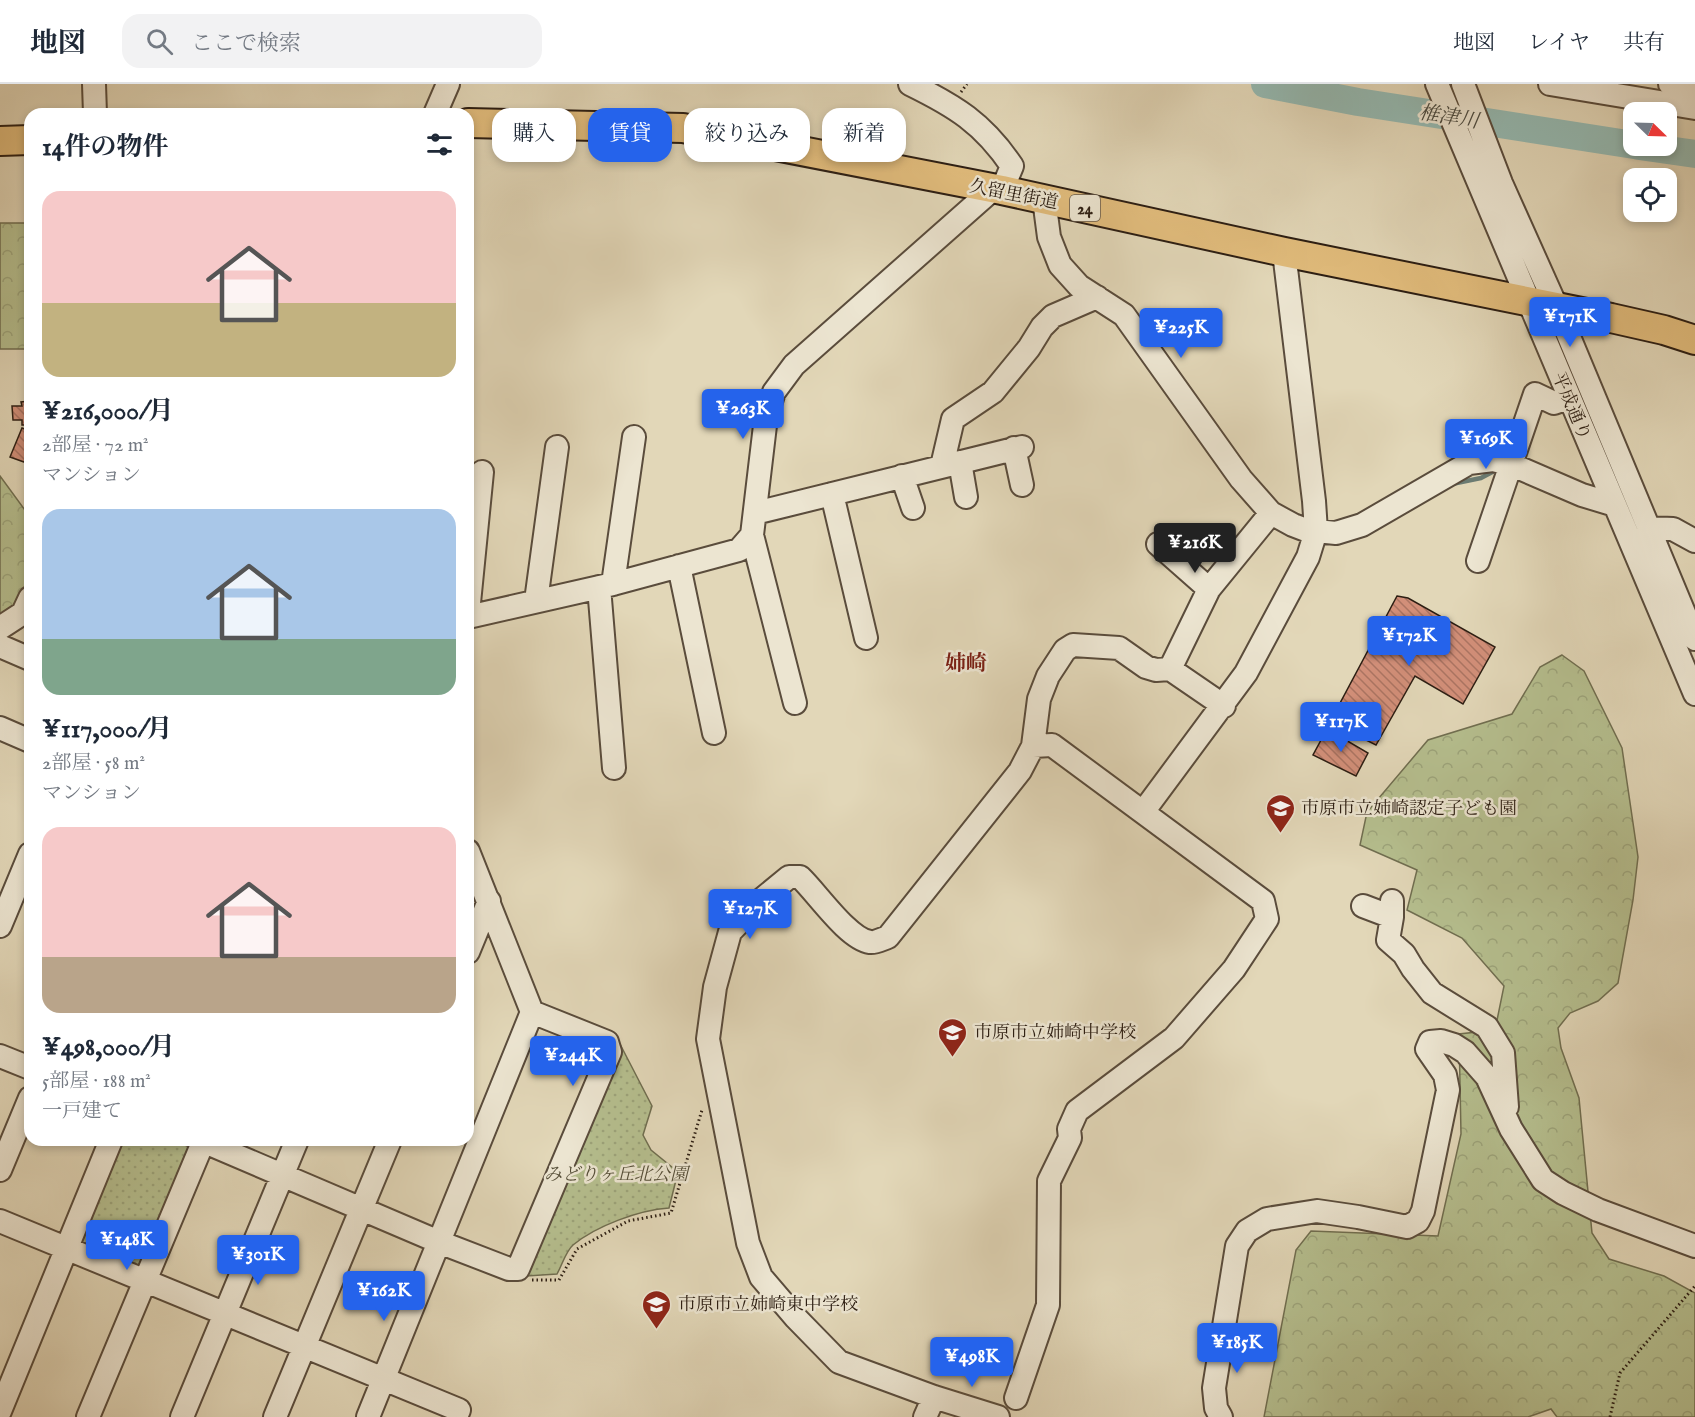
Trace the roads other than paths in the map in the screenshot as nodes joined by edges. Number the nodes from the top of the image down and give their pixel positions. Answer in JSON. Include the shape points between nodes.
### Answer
{"nodes":[{"id":1,"x":94,"y":84,"type":"edge"},
{"id":2,"x":448,"y":84,"type":"edge"},
{"id":3,"x":910,"y":84,"type":"edge"},
{"id":4,"x":1437,"y":84,"type":"edge"},
{"id":5,"x":1463,"y":84,"type":"edge"},
{"id":6,"x":1550,"y":84,"type":"edge"},
{"id":7,"x":1670,"y":84,"type":"edge"},
{"id":8,"x":1583,"y":87,"type":"edge"},
{"id":9,"x":1695,"y":92,"type":"edge"},
{"id":10,"x":94,"y":108,"type":"edge"},
{"id":11,"x":438,"y":108,"type":"edge"},
{"id":12,"x":1695,"y":108,"type":"edge"},
{"id":13,"x":474,"y":123,"type":"edge"},
{"id":14,"x":24,"y":140,"type":"edge"},
{"id":15,"x":0,"y":141,"type":"edge"},
{"id":16,"x":1003,"y":182,"type":"junction"},
{"id":17,"x":1044,"y":199,"type":"junction"},
{"id":18,"x":1284,"y":252,"type":"junction"},
{"id":19,"x":1097,"y":297,"type":"junction"},
{"id":20,"x":1543,"y":305,"type":"junction"},
{"id":21,"x":1695,"y":340,"type":"edge"},
{"id":22,"x":1568,"y":398,"type":"junction"},
{"id":23,"x":634,"y":436,"type":"dead end"},
{"id":24,"x":557,"y":447,"type":"dead end"},
{"id":25,"x":951,"y":464,"type":"junction"},
{"id":26,"x":1510,"y":464,"type":"junction"},
{"id":27,"x":482,"y":472,"type":"dead end"},
{"id":28,"x":903,"y":476,"type":"junction"},
{"id":29,"x":1022,"y":485,"type":"dead end"},
{"id":30,"x":832,"y":494,"type":"junction"},
{"id":31,"x":966,"y":497,"type":"dead end"},
{"id":32,"x":1615,"y":505,"type":"junction"},
{"id":33,"x":913,"y":508,"type":"dead end"},
{"id":34,"x":754,"y":513,"type":"junction"},
{"id":35,"x":1271,"y":513,"type":"junction"},
{"id":36,"x":1316,"y":531,"type":"junction"},
{"id":37,"x":1692,"y":532,"type":"edge"},
{"id":38,"x":1639,"y":533,"type":"junction"},
{"id":39,"x":752,"y":536,"type":"junction"},
{"id":40,"x":1158,"y":544,"type":"dead end"},
{"id":41,"x":474,"y":554,"type":"edge"},
{"id":42,"x":1478,"y":561,"type":"dead end"},
{"id":43,"x":679,"y":566,"type":"junction"},
{"id":44,"x":606,"y":585,"type":"junction"},
{"id":45,"x":1209,"y":589,"type":"junction"},
{"id":46,"x":536,"y":601,"type":"junction"},
{"id":47,"x":24,"y":611,"type":"edge"},
{"id":48,"x":474,"y":614,"type":"edge"},
{"id":49,"x":0,"y":628,"type":"edge"},
{"id":50,"x":866,"y":638,"type":"dead end"},
{"id":51,"x":1695,"y":639,"type":"edge"},
{"id":52,"x":0,"y":646,"type":"edge"},
{"id":53,"x":24,"y":656,"type":"edge"},
{"id":54,"x":1170,"y":669,"type":"junction"},
{"id":55,"x":1695,"y":694,"type":"edge"},
{"id":56,"x":795,"y":703,"type":"dead end"},
{"id":57,"x":1224,"y":705,"type":"junction"},
{"id":58,"x":0,"y":729,"type":"edge"},
{"id":59,"x":714,"y":733,"type":"dead end"},
{"id":60,"x":24,"y":739,"type":"edge"},
{"id":61,"x":1033,"y":746,"type":"junction"},
{"id":62,"x":614,"y":768,"type":"dead end"},
{"id":63,"x":1143,"y":812,"type":"junction"},
{"id":64,"x":474,"y":866,"type":"edge"},
{"id":65,"x":24,"y":868,"type":"edge"},
{"id":66,"x":489,"y":901,"type":"junction"},
{"id":67,"x":1363,"y":906,"type":"dead end"},
{"id":68,"x":474,"y":925,"type":"edge"},
{"id":69,"x":0,"y":926,"type":"edge"},
{"id":70,"x":532,"y":1012,"type":"junction"},
{"id":71,"x":0,"y":1056,"type":"edge"},
{"id":72,"x":24,"y":1066,"type":"edge"},
{"id":73,"x":24,"y":1112,"type":"edge"},
{"id":74,"x":1508,"y":1121,"type":"junction"},
{"id":75,"x":108,"y":1146,"type":"edge"},
{"id":76,"x":200,"y":1146,"type":"edge"},
{"id":77,"x":216,"y":1146,"type":"edge"},
{"id":78,"x":294,"y":1146,"type":"edge"},
{"id":79,"x":388,"y":1146,"type":"edge"},
{"id":80,"x":0,"y":1170,"type":"edge"},
{"id":81,"x":282,"y":1175,"type":"junction"},
{"id":82,"x":362,"y":1209,"type":"junction"},
{"id":83,"x":0,"y":1221,"type":"edge"},
{"id":84,"x":439,"y":1242,"type":"junction"},
{"id":85,"x":1695,"y":1246,"type":"edge"},
{"id":86,"x":66,"y":1248,"type":"junction"},
{"id":87,"x":145,"y":1281,"type":"junction"},
{"id":88,"x":225,"y":1314,"type":"junction"},
{"id":89,"x":304,"y":1347,"type":"junction"},
{"id":90,"x":383,"y":1380,"type":"junction"},
{"id":91,"x":1016,"y":1398,"type":"dead end"},
{"id":92,"x":930,"y":1407,"type":"edge"},
{"id":93,"x":0,"y":1411,"type":"edge"},
{"id":94,"x":88,"y":1417,"type":"edge"},
{"id":95,"x":182,"y":1417,"type":"edge"},
{"id":96,"x":275,"y":1417,"type":"edge"},
{"id":97,"x":368,"y":1417,"type":"edge"},
{"id":98,"x":456,"y":1417,"type":"edge"},
{"id":99,"x":998,"y":1417,"type":"edge"},
{"id":100,"x":1221,"y":1417,"type":"edge"}],
"edges":[{"from":1,"to":10,"type":"street"},
{"from":2,"to":11,"type":"street"},
{"from":3,"to":16,"type":"street","via":[[948,102],[997,144]]},
{"from":4,"to":20,"type":"street","name":"平成通り","via":[[1474,175]]},
{"from":5,"to":20,"type":"street","name":"平成通り"},
{"from":6,"to":8,"type":"street"},
{"from":7,"to":9,"type":"street","via":[[1680,92]]},
{"from":8,"to":12,"type":"street"},
{"from":13,"to":16,"type":"main road","name":"久留里街道","number":"24","via":[[683,128]]},
{"from":14,"to":15,"type":"main road"},
{"from":16,"to":17,"type":"main road","name":"久留里街道","number":"24"},
{"from":16,"to":34,"type":"street","via":[[794,365],[774,392],[766,417]]},
{"from":17,"to":18,"type":"main road","name":"久留里街道","number":"24"},
{"from":17,"to":19,"type":"street","via":[[1049,237],[1060,265],[1079,286]]},
{"from":18,"to":20,"type":"main road","name":"久留里街道","number":"24"},
{"from":18,"to":36,"type":"street"},
{"from":19,"to":25,"type":"street","via":[[1053,316],[993,392],[953,420]]},
{"from":19,"to":35,"type":"street","via":[[1124,315],[1241,478]]},
{"from":20,"to":21,"type":"main road","name":"久留里街道","number":"24"},
{"from":20,"to":22,"type":"street","name":"平成通り"},
{"from":20,"to":38,"type":"street","name":"平成通り","via":[[1630,484]]},
{"from":22,"to":26,"type":"street","via":[[1554,403],[1535,394]]},
{"from":22,"to":32,"type":"street","name":"平成通り"},
{"from":23,"to":44,"type":"street"},
{"from":24,"to":46,"type":"street"},
{"from":25,"to":28,"type":"street"},
{"from":25,"to":29,"type":"street","via":[[1018,448]]},
{"from":25,"to":31,"type":"street"},
{"from":26,"to":32,"type":"street"},
{"from":26,"to":36,"type":"street","via":[[1493,460],[1469,463],[1362,525],[1336,533]]},
{"from":26,"to":42,"type":"street"},
{"from":27,"to":41,"type":"street"},
{"from":28,"to":30,"type":"street"},
{"from":28,"to":33,"type":"street"},
{"from":30,"to":34,"type":"street"},
{"from":30,"to":50,"type":"street"},
{"from":32,"to":38,"type":"street","name":"平成通り"},
{"from":34,"to":39,"type":"street"},
{"from":35,"to":36,"type":"street"},
{"from":35,"to":45,"type":"street"},
{"from":36,"to":57,"type":"street","via":[[1295,584]]},
{"from":37,"to":38,"type":"street","via":[[1673,529]]},
{"from":38,"to":51,"type":"street","name":"平成通り"},
{"from":38,"to":55,"type":"street","name":"平成通り"},
{"from":39,"to":43,"type":"street","via":[[739,550]]},
{"from":39,"to":56,"type":"street"},
{"from":40,"to":45,"type":"street"},
{"from":43,"to":44,"type":"street"},
{"from":43,"to":59,"type":"street"},
{"from":44,"to":46,"type":"street"},
{"from":44,"to":62,"type":"street"},
{"from":45,"to":54,"type":"street"},
{"from":46,"to":48,"type":"street"},
{"from":47,"to":49,"type":"street"},
{"from":52,"to":53,"type":"street"},
{"from":54,"to":57,"type":"street"},
{"from":54,"to":61,"type":"street","via":[[1146,667],[1119,648],[1073,645],[1065,650],[1048,676],[1039,699]]},
{"from":57,"to":63,"type":"street"},
{"from":58,"to":60,"type":"street"},
{"from":61,"to":63,"type":"street","via":[[1052,745]]},
{"from":61,"to":92,"type":"street","via":[[1020,771],[888,937],[871,942],[859,938],[800,877],[789,877],[730,932],[715,987],[708,1040],[748,1243],[761,1277],[839,1362]]},
{"from":63,"to":91,"type":"street","via":[[1263,901],[1267,919],[1228,975],[1174,1038],[1077,1111],[1069,1129],[1070,1138],[1049,1181],[1048,1305]]},
{"from":64,"to":66,"type":"street"},
{"from":65,"to":69,"type":"street"},
{"from":66,"to":68,"type":"street"},
{"from":66,"to":70,"type":"street"},
{"from":67,"to":74,"type":"street","via":[[1392,909],[1388,940],[1404,954],[1432,993],[1487,1027],[1503,1053]]},
{"from":70,"to":84,"type":"street"},
{"from":70,"to":84,"type":"street","via":[[607,1042],[610,1052],[518,1269]]},
{"from":71,"to":72,"type":"street"},
{"from":73,"to":80,"type":"street"},
{"from":74,"to":85,"type":"street","via":[[1543,1180],[1598,1210]]},
{"from":74,"to":100,"type":"street","via":[[1487,1077],[1465,1052],[1441,1041],[1430,1042],[1427,1049],[1445,1075],[1448,1090],[1418,1221],[1407,1227],[1317,1211],[1267,1219],[1246,1231],[1238,1246],[1214,1388]]},
{"from":75,"to":86,"type":"street"},
{"from":76,"to":87,"type":"street"},
{"from":77,"to":81,"type":"street"},
{"from":78,"to":81,"type":"street"},
{"from":79,"to":82,"type":"street"},
{"from":81,"to":82,"type":"street"},
{"from":81,"to":88,"type":"street"},
{"from":82,"to":84,"type":"street"},
{"from":82,"to":89,"type":"street"},
{"from":83,"to":86,"type":"street"},
{"from":84,"to":90,"type":"street"},
{"from":86,"to":87,"type":"street"},
{"from":86,"to":93,"type":"street"},
{"from":87,"to":88,"type":"street"},
{"from":87,"to":94,"type":"street"},
{"from":88,"to":89,"type":"street"},
{"from":88,"to":95,"type":"street"},
{"from":89,"to":90,"type":"street"},
{"from":89,"to":96,"type":"street"},
{"from":90,"to":97,"type":"street"},
{"from":90,"to":98,"type":"street","via":[[459,1410]]},
{"from":92,"to":99,"type":"street"}]}
